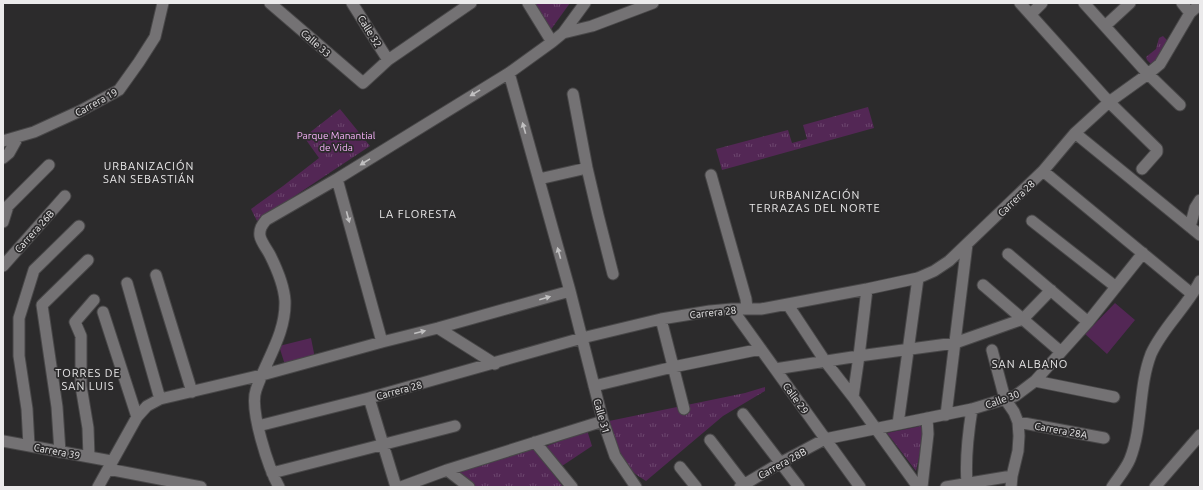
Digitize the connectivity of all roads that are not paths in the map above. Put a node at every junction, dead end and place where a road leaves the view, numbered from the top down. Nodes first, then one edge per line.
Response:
1 (163, 3) edge
2 (270, 3) edge
3 (352, 3) edge
4 (472, 3) edge
5 (528, 3) edge
6 (585, 3) edge
7 (653, 3) edge
8 (1020, 3) edge
9 (1042, 3) edge
10 (1084, 3) edge
11 (1130, 3) edge
12 (1182, 3) edge
13 (1200, 4) edge
14 (1190, 13) junction
15 (1031, 14) junction
16 (1105, 26) junction
17 (563, 33) junction
18 (552, 42) junction
19 (388, 60) junction
20 (509, 73) junction
21 (1148, 74) junction
22 (573, 94) dead end
23 (1109, 102) junction
24 (1180, 105) dead end
25 (1075, 133) junction
26 (18, 137) junction
27 (3, 141) edge
28 (3, 158) edge
29 (49, 165) dead end
30 (587, 168) junction
31 (1142, 169) dead end
32 (1043, 171) junction
33 (711, 175) dead end
34 (338, 179) junction
35 (538, 179) junction
36 (65, 196) dead end
37 (1200, 200) edge
38 (1032, 221) dead end
39 (3, 222) edge
40 (79, 226) dead end
41 (1190, 227) junction
42 (1200, 235) edge
43 (967, 244) junction
44 (1143, 253) junction
45 (1008, 254) dead end
46 (88, 260) dead end
47 (3, 266) edge
48 (613, 274) dead end
49 (156, 275) dead end
50 (918, 278) junction
51 (1200, 280) edge
52 (127, 283) dead end
53 (983, 285) dead end
54 (1116, 288) junction
55 (867, 289) junction
56 (570, 290) junction
57 (1051, 290) junction
58 (1192, 294) junction
59 (94, 300) dead end
60 (788, 305) junction
61 (732, 309) junction
62 (747, 309) junction
63 (103, 312) dead end
64 (661, 319) junction
65 (1023, 319) junction
66 (1088, 322) junction
67 (438, 328) junction
68 (582, 338) junction
69 (382, 342) junction
70 (955, 343) junction
71 (761, 349) junction
72 (908, 350) junction
73 (992, 350) dead end
74 (1061, 352) junction
75 (859, 356) junction
76 (825, 361) junction
77 (495, 364) junction
78 (673, 367) junction
79 (775, 369) junction
80 (262, 375) junction
81 (1035, 381) junction
82 (594, 386) junction
83 (192, 392) junction
84 (853, 397) junction
85 (369, 398) junction
86 (1114, 398) dead end
87 (1005, 399) junction
88 (160, 400) junction
89 (684, 409) dead end
90 (972, 409) junction
91 (743, 414) dead end
92 (946, 415) junction
93 (137, 417) junction
94 (927, 418) junction
95 (603, 421) junction
96 (1018, 422) junction
97 (898, 424) junction
98 (258, 426) junction
99 (455, 426) dead end
100 (876, 428) junction
101 (1200, 435) edge
102 (1104, 438) dead end
103 (826, 439) junction
104 (710, 440) dead end
105 (3, 441) edge
106 (535, 442) junction
107 (383, 445) junction
108 (28, 446) junction
109 (60, 452) junction
110 (89, 457) junction
111 (780, 463) junction
112 (110, 465) junction
113 (680, 467) dead end
114 (447, 470) junction
115 (272, 472) junction
116 (1011, 481) edge
117 (967, 483) junction
118 (743, 486) edge
119 (98, 487) edge
120 (201, 487) edge
121 (279, 487) edge
122 (396, 487) edge
123 (401, 487) edge
124 (469, 487) edge
125 (572, 487) edge
126 (636, 487) edge
127 (696, 487) edge
128 (799, 487) edge
129 (860, 487) edge
130 (918, 487) edge
131 (922, 487) edge
132 (946, 487) edge
133 (1112, 487) edge
134 (1155, 487) edge

1 - 26 street, Carrera 19
2 - 19 street, Calle 33
3 - 19 street, Calle 32
4 - 19 street
5 - 18 street
6 - 17 street
7 - 17 street
8 - 15 street
9 - 15 street
10 - 16 street
11 - 16 street
12 - 14 street
13 - 14 street, Carrera 28
14 - 21 street, Carrera 28
15 - 23 street
16 - 21 street
17 - 18 street
18 - 20 street
20 -> 34 street
35 -> 20 street, Calle 31
21 - 23 street, Carrera 28
21 - 24 street
22 - 30 street
23 - 25 street, Carrera 28
23 - 31 street
25 - 32 street, Carrera 28
25 - 41 street
26 - 27 street, Carrera 19
26 - 28 street
29 - 39 street
30 - 35 street
30 - 48 street
32 - 43 street, Carrera 28
32 - 44 street
33 - 62 street
34 -> 69 street
34 - 80 street
56 -> 35 street, Calle 31
36 - 47 street, Carrera 26B
37 - 41 street
38 - 54 street
40 - 108 street
41 - 42 street
43 - 50 street, Carrera 28
43 - 70 street
44 - 54 street, Calle 30
44 - 58 street
45 - 57 street
46 - 109 street
49 - 83 street
50 - 55 street, Carrera 28
50 - 72 street
51 - 58 street
52 - 88 street
53 - 65 street
54 - 66 street, Calle 30
55 - 60 street, Carrera 28
55 - 75 street
67 -> 56 street
56 - 68 street, Calle 31
57 - 65 street
57 - 66 street
58 - 133 street
59 - 110 street
60 - 62 street, Carrera 28
60 - 76 street
61 - 62 street, Carrera 28
61 - 64 street, Carrera 28
61 - 71 street, Calle 29
63 - 93 street
64 - 68 street, Carrera 28
64 - 78 street
65 - 70 street
65 - 74 street
66 - 74 street, Calle 30
69 -> 67 street
67 - 77 street
68 - 77 street, Carrera 28
68 - 82 street, Calle 31
69 - 80 street
70 - 72 street
70 - 92 street
71 - 78 street
71 - 79 street, Calle 29
72 - 75 street
72 - 97 street
73 - 87 street
74 - 81 street, Calle 30
75 - 76 street
75 - 84 street
76 - 79 street
76 - 84 street
77 - 85 street, Carrera 28
78 - 82 street
78 - 89 street
79 - 103 street, Calle 29
80 - 83 street
80 - 98 street
81 - 86 street
81 - 87 street, Calle 30
82 - 95 street, Calle 31
83 - 88 street
84 - 100 street
85 - 98 street, Carrera 28
85 - 107 street
87 - 90 street, Calle 30
87 - 96 street
88 - 93 street
90 - 92 street, Calle 30
90 - 117 street
91 - 111 street
92 - 94 street, Calle 30
93 - 112 street
94 - 97 street, Calle 30
94 - 131 street
95 - 106 street
95 - 126 street, Calle 31
96 - 102 street, Carrera 28A
96 - 116 street
97 - 100 street, Calle 30
98 - 115 street
99 - 107 street
100 - 103 street, Calle 30
100 - 130 street
101 - 134 street
103 - 111 street, Carrera 28B
103 - 129 street, Calle 29
104 - 118 street
105 - 108 street, Carrera 39
106 - 114 street
106 - 125 street
107 - 115 street
107 - 122 street
108 - 109 street, Carrera 39
109 - 110 street, Carrera 39
110 - 112 street, Carrera 39
111 - 118 street, Carrera 28B
111 - 128 street
112 - 119 street
112 - 120 street, Carrera 39
113 - 127 street
114 - 123 street
114 - 124 street
115 - 121 street
116 - 117 street
117 - 132 street

